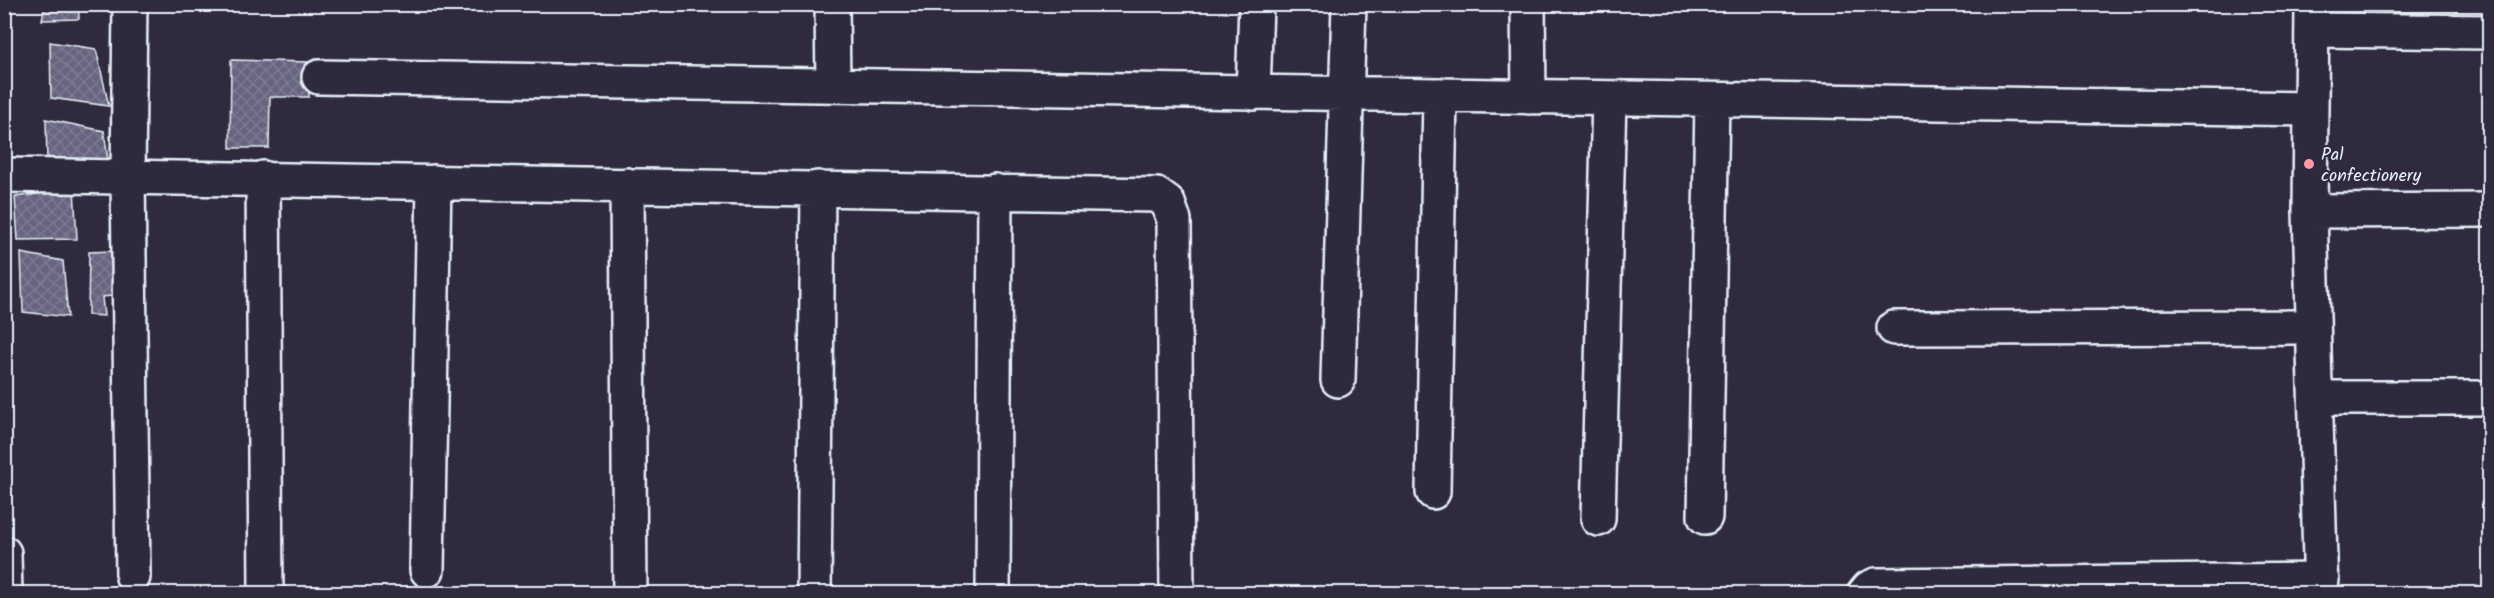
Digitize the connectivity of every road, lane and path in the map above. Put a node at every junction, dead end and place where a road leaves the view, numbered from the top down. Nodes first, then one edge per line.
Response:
1 (130, 4) edge
2 (832, 4) edge
3 (1256, 4) edge
4 (1349, 4) edge
5 (1528, 4) edge
6 (2312, 17) edge
7 (2490, 32) edge
8 (319, 77) dead end
9 (833, 86) junction
10 (1253, 93) junction
11 (1347, 94) junction
12 (1440, 95) junction
13 (1529, 97) junction
14 (1609, 98) junction
15 (1712, 100) junction
16 (2311, 109) junction
17 (4, 175) edge
18 (128, 176) junction
19 (263, 178) junction
20 (434, 182) junction
21 (627, 185) junction
22 (818, 188) junction
23 (995, 191) junction
24 (2490, 210) edge
25 (2310, 211) junction
26 (2313, 327) junction
27 (1894, 328) dead end
28 (1338, 380) dead end
29 (2316, 398) junction
30 (2490, 398) edge
31 (1433, 492) dead end
32 (1705, 517) dead end
33 (1598, 519) dead end
34 (4, 553) edge
35 (427, 570) dead end
36 (133, 577) dead end
37 (2321, 587) edge
38 (5, 594) edge
39 (266, 594) edge
40 (630, 594) edge
41 (814, 594) edge
42 (993, 594) edge
43 (1177, 594) edge
44 (1864, 594) edge

1 - 18 street
2 - 9 street
3 - 10 street
4 - 11 street
5 - 13 street
6 - 7 street
6 - 16 street
8 - 9 street
9 - 10 street
10 - 11 street
11 - 12 street
11 - 28 street
12 - 13 street
12 - 31 street
13 - 14 street
14 - 15 street
14 - 33 street
15 - 16 street
15 - 32 street
16 - 25 street
17 - 18 street
18 - 19 street
18 - 36 street
19 - 20 street
19 - 39 street
20 - 21 street
20 - 35 street
21 - 22 street
21 - 40 street
22 - 23 street
22 - 41 street
23 - 42 street
23 - 43 street
24 - 25 street
25 - 26 street
26 - 27 street
26 - 29 street
29 - 30 street
29 - 37 street
34 - 38 street
37 - 44 street

